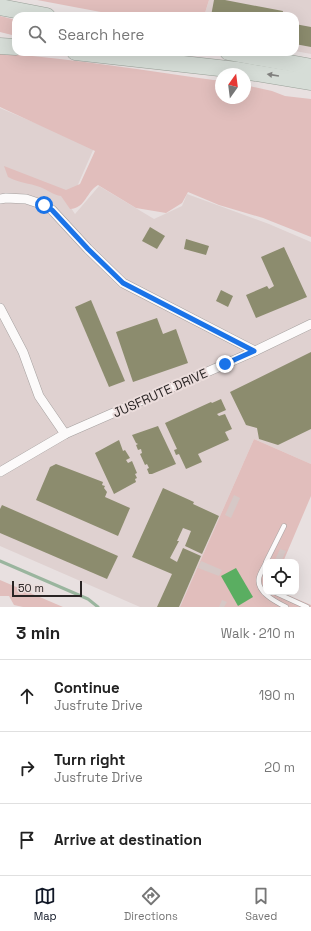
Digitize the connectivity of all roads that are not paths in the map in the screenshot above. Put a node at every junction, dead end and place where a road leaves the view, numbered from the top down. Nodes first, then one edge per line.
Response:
1 (0, 7) edge
2 (27, 12) edge
3 (0, 46) edge
4 (12, 47) edge
5 (111, 56) edge
6 (252, 56) edge
7 (311, 66) edge
8 (311, 82) edge
9 (0, 200) edge
10 (0, 308) edge
11 (311, 324) edge
12 (254, 351) junction
13 (65, 434) junction
14 (0, 472) edge
15 (284, 526) dead end
16 (268, 559) edge
17 (263, 568) edge
18 (259, 583) junction
19 (263, 586) edge
20 (281, 595) edge
21 (286, 607) edge
22 (307, 607) edge

1 - 2 highway
3 - 4 highway
8 -> 5 highway
6 - 7 highway
9 - 12 street
10 - 13 street
11 - 12 street, JUSFRUTE DRIVE
12 - 13 street, JUSFRUTE DRIVE
13 - 14 street, JUSFRUTE DRIVE
15 - 16 lane
17 - 18 lane
18 - 19 lane
18 - 21 lane
20 - 22 lane

